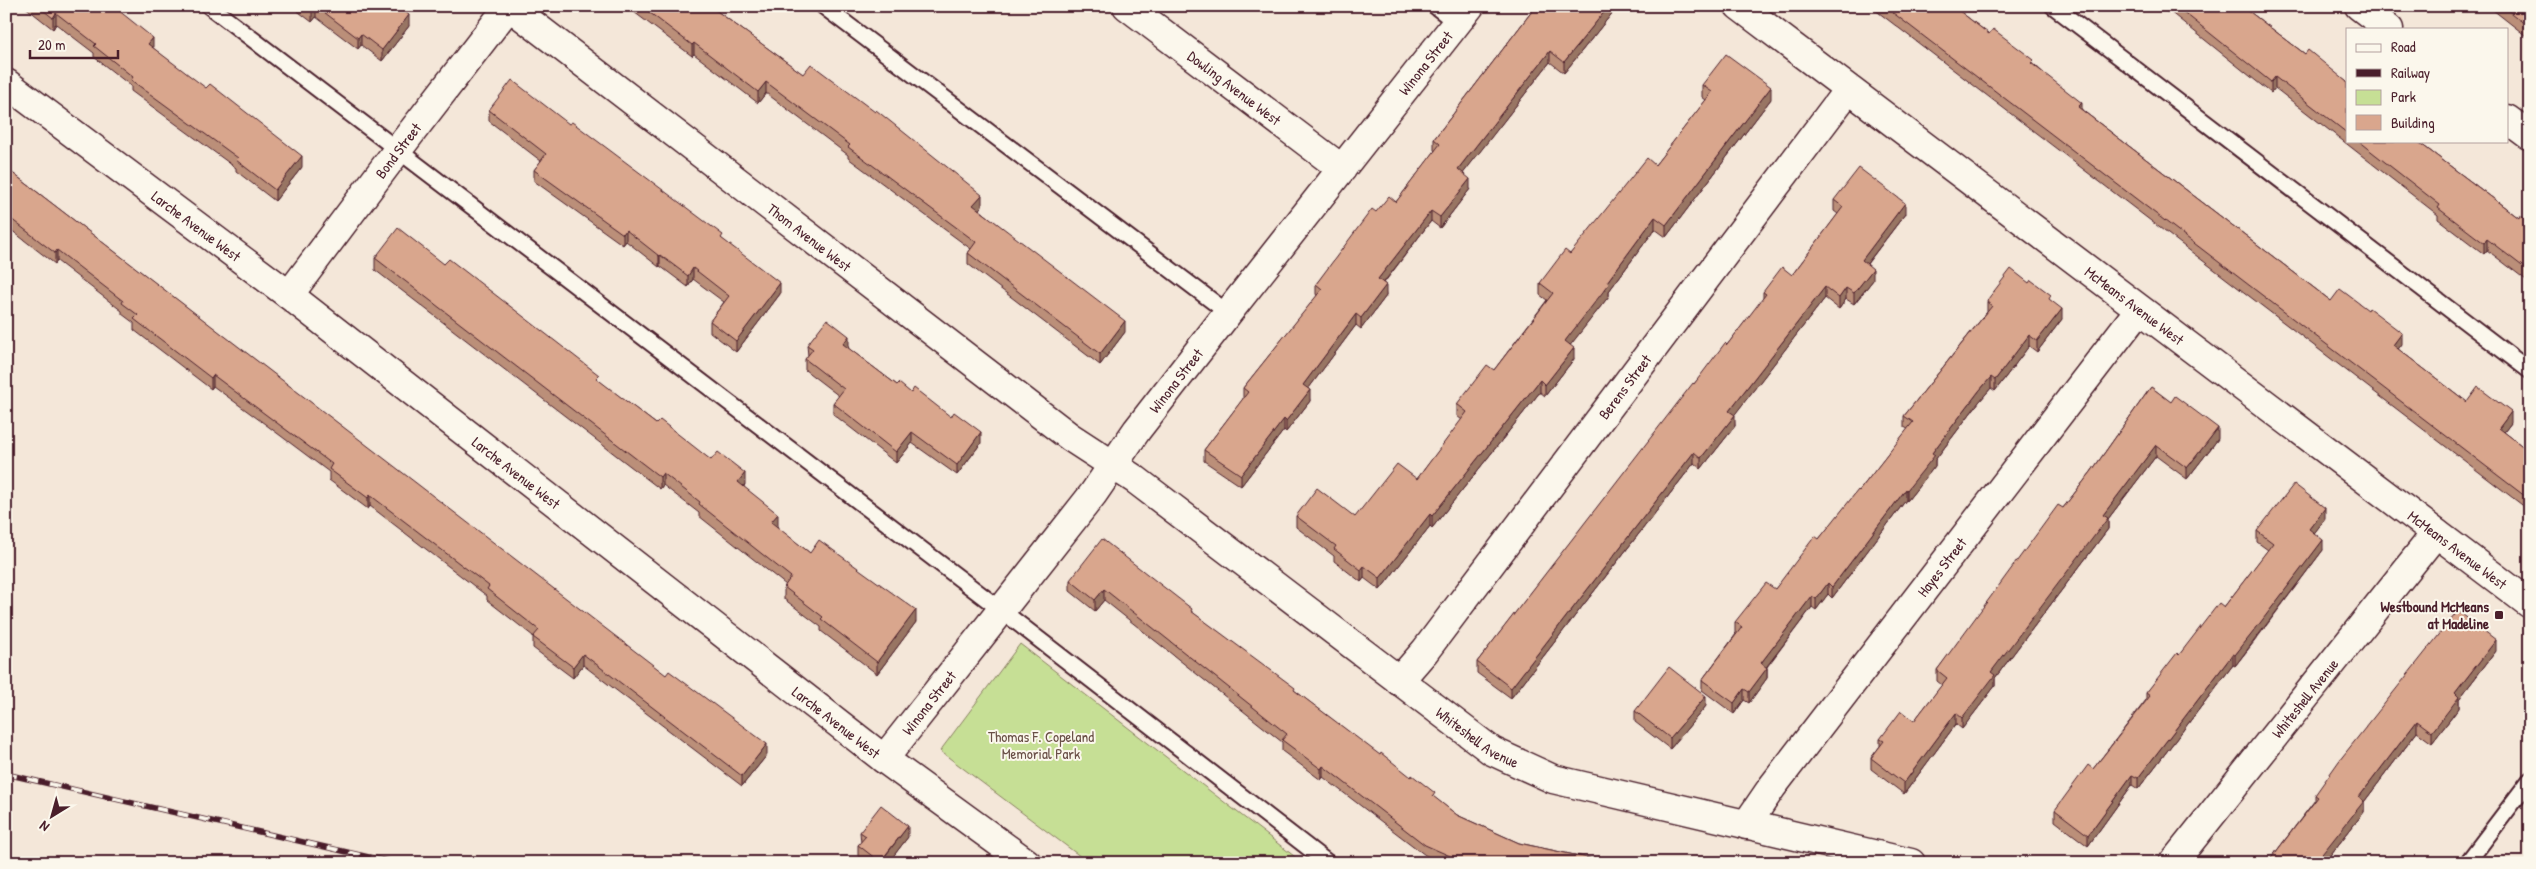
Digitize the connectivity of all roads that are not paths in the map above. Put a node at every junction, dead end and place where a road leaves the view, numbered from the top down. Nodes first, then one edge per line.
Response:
1 (209, 6) edge
2 (509, 6) edge
3 (823, 6) edge
4 (1127, 6) edge
5 (1435, 6) edge
6 (1739, 6) edge
7 (2052, 6) edge
8 (2359, 6) edge
9 (1464, 15) edge
10 (2388, 28) edge
11 (6, 83) edge
12 (1848, 90) junction
13 (2508, 120) edge
14 (2530, 136) edge
15 (396, 151) junction
16 (1342, 169) junction
17 (289, 295) junction
18 (2139, 310) junction
19 (1228, 313) junction
20 (2530, 371) edge
21 (1113, 464) junction
22 (2436, 533) junction
23 (2530, 604) edge
24 (1001, 610) junction
25 (1399, 681) junction
26 (884, 759) junction
27 (2530, 780) edge
28 (1746, 825) junction
29 (1026, 863) edge
30 (1328, 863) edge
31 (1912, 863) edge
32 (2172, 863) edge
33 (2467, 863) edge

1 - 15 lane
2 - 15 street, Bond Street
2 - 21 street, Thom Avenue West
3 - 19 lane
4 - 16 street, Dowling Avenue West
5 - 9 lane
6 - 12 street, McMeans Avenue West
7 - 20 lane
8 - 10 street
9 - 16 street, Winona Street
11 - 17 street, Larche Avenue West
12 - 18 street, McMeans Avenue West
12 - 25 street, Berens Street
13 - 14 street
15 - 17 street, Bond Street
15 - 24 lane
16 - 19 street, Winona Street
17 - 26 street, Larche Avenue West
18 - 22 street, McMeans Avenue West
18 - 28 street, Hayes Street
19 - 21 street, Winona Street
21 - 24 street, Winona Street
21 - 25 street, Whiteshell Avenue
22 - 23 street, McMeans Avenue West
22 - 32 street, Whiteshell Avenue
24 - 26 street, Winona Street
24 - 30 lane
25 - 28 street, Whiteshell Avenue
26 - 29 street, Larche Avenue West
27 - 33 lane
28 - 31 street, Whiteshell Avenue

